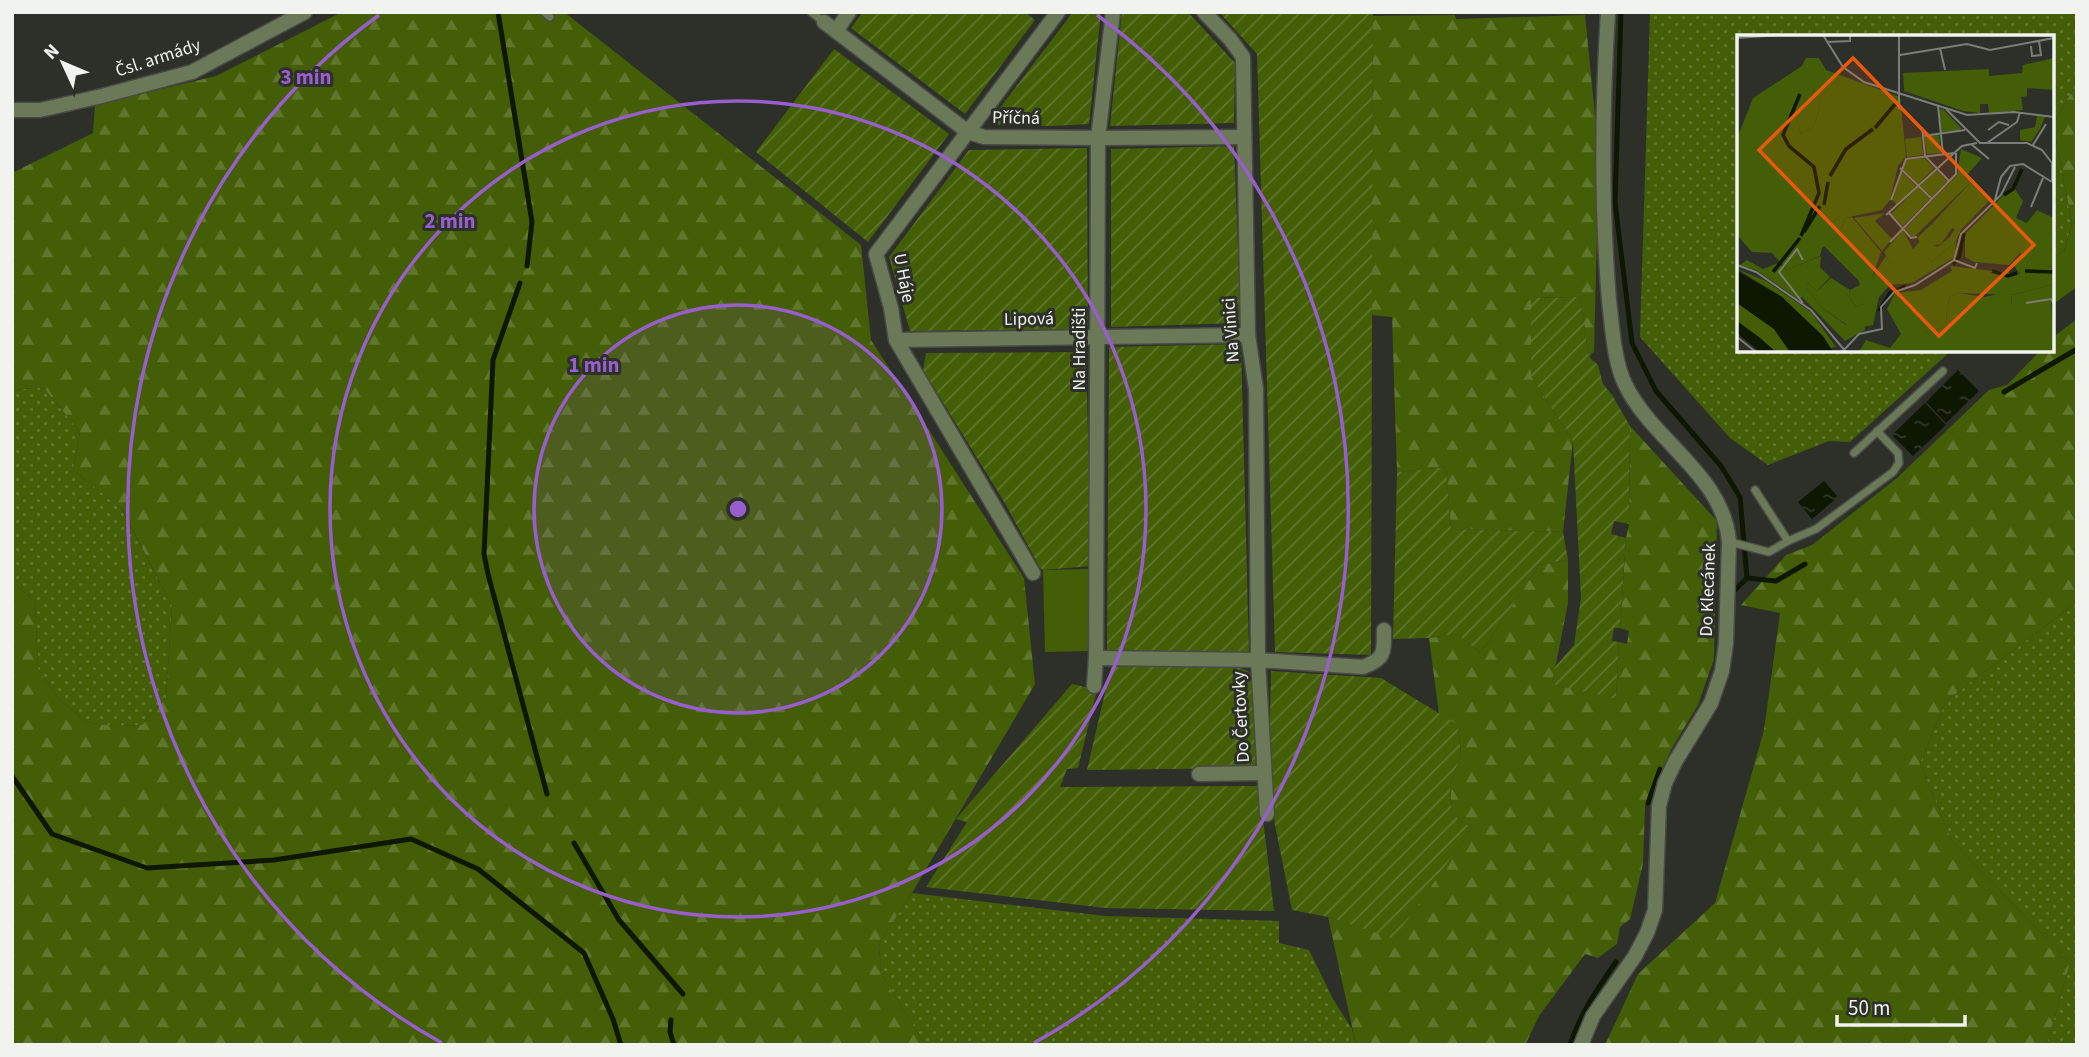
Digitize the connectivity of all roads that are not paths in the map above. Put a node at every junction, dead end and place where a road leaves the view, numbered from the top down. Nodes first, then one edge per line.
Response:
1 (305, 12) edge
2 (811, 12) edge
3 (849, 12) edge
4 (1113, 12) edge
5 (1204, 12) edge
6 (1608, 12) edge
7 (1051, 15) edge
8 (830, 27) junction
9 (12, 110) edge
10 (968, 132) junction
11 (1244, 137) junction
12 (1098, 138) junction
13 (1248, 335) junction
14 (1099, 337) junction
15 (896, 340) junction
16 (1943, 371) dead end
17 (1877, 430) junction
18 (1854, 453) dead end
19 (1755, 491) dead end
20 (1788, 541) junction
21 (1729, 542) junction
22 (1033, 573) dead end
23 (1384, 630) dead end
24 (1096, 658) junction
25 (1258, 660) junction
26 (1094, 686) dead end
27 (1263, 773) junction
28 (1199, 774) dead end
29 (1267, 814) dead end
30 (1581, 1045) edge

1 - 9 street, Čsl. armády
2 - 8 lane
3 - 8 street
4 - 12 street, Na Hradišti
5 - 11 street, Na Vinici
6 - 21 street, Do Klecánek
7 - 10 street, U Háje
8 - 10 street, Příčná
10 - 12 street, Příčná
10 - 15 street, U Háje
11 - 12 street, Příčná
11 - 13 street, Na Vinici
12 - 14 street, Na Hradišti
13 - 14 street, Lipová
13 - 25 street, Na Vinici
14 - 15 street, Lipová
14 - 24 street, Na Hradišti
15 - 22 street, U Háje
16 - 17 lane
17 - 18 lane
17 - 20 lane
19 - 20 lane
20 - 21 lane
21 - 30 street, Do Klecánek
23 - 25 street
24 - 25 street
24 - 26 street, Na Hradišti
25 - 27 street, Do Čertovky
27 - 28 street, Do Čertovky
27 - 29 street, Do Čertovky

